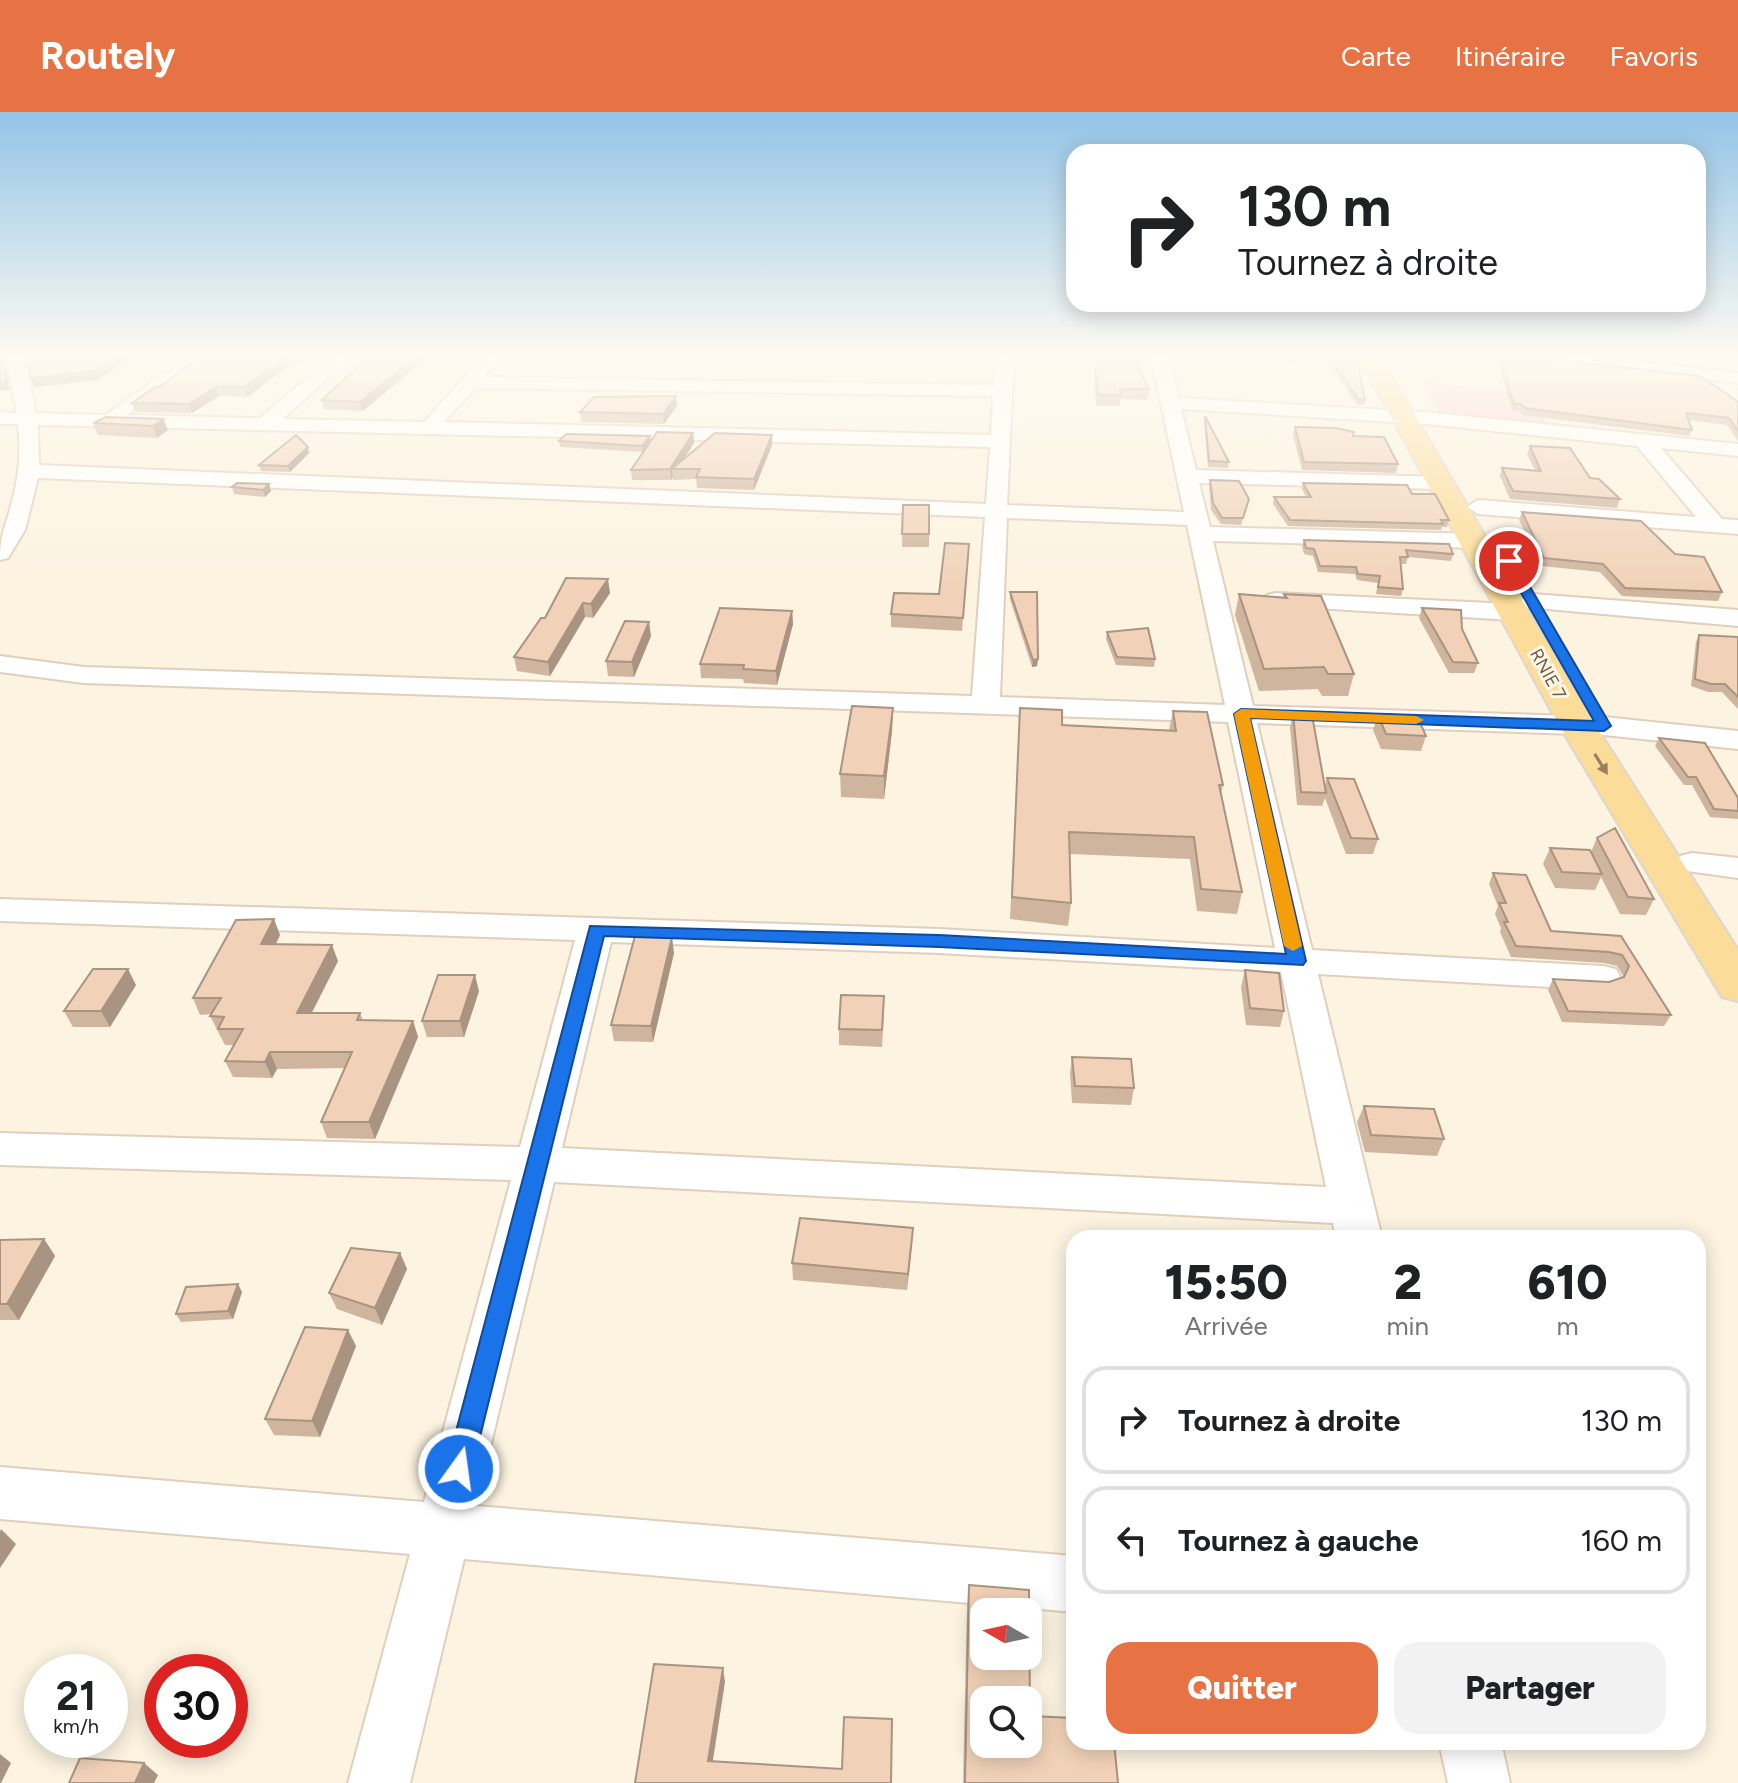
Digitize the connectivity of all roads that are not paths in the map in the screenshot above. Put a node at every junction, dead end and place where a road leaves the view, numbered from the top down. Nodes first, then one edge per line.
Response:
1 (40, 434) edge
2 (71, 434) edge
3 (692, 434) edge
4 (1000, 434) edge
5 (1178, 434) edge
6 (1422, 434) edge
7 (1428, 434) edge
8 (1577, 434) edge
9 (1000, 441) junction
10 (1644, 441) junction
11 (47, 442) junction
12 (1738, 450) edge
13 (28, 471) junction
14 (1187, 476) junction
15 (1441, 483) junction
16 (1478, 507) junction
17 (996, 511) junction
18 (1715, 525) junction
19 (1198, 527) junction
20 (1738, 527) edge
21 (1476, 541) junction
22 (3, 546) edge
23 (1215, 597) junction
24 (1522, 607) junction
25 (1738, 618) edge
26 (0, 664) edge
27 (84, 675) junction
28 (0, 690) edge
29 (985, 706) junction
30 (1241, 714) junction
31 (1590, 726) junction
32 (1738, 740) edge
33 (1692, 863) junction
34 (1738, 868) edge
35 (0, 910) edge
36 (596, 930) junction
37 (1738, 934) edge
38 (1297, 961) junction
39 (1603, 978) edge
40 (1738, 986) edge
41 (0, 1149) edge
42 (537, 1164) junction
43 (1355, 1222) edge
44 (0, 1493) edge
45 (444, 1530) junction
46 (1066, 1583) edge
47 (1472, 1750) edge
48 (379, 1783) edge
49 (1479, 1783) edge

1 - 11 street
2 - 11 street
3 - 9 street
4 - 9 street
5 - 14 street
6 - 15 main road, RNIE 7 / RNIE 7
7 - 16 main road, RNIE 7 / RNIE 7
8 - 10 street
9 - 17 street
10 - 12 street
10 - 18 street
11 - 13 street
13 - 17 street
13 - 22 street
14 - 15 street
14 - 19 street
15 - 21 main road, RNIE 7 / RNIE 7
16 - 18 street
16 - 24 main road, RNIE 7 / RNIE 7
17 - 19 street
17 - 29 street
18 - 20 street
19 - 21 street
19 - 23 street
21 - 24 main road, RNIE 7 / RNIE 7
23 - 24 street
23 - 30 street
24 - 25 street
24 - 31 main road, RNIE 7 / RNIE 7
26 - 27 street
27 - 28 street
27 - 29 street
29 - 30 street
30 - 31 street
30 - 38 street
31 - 32 street
31 - 33 main road, RNIE 7 / RNIE 7
31 -> 40 main road, RNIE 7 / RNIE 7
33 - 34 street
33 - 37 main road, RNIE 7 / RNIE 7
35 - 36 street
36 - 38 street
36 - 42 street
38 - 39 street
38 - 43 street
41 - 42 street
42 - 43 street
42 - 45 street
44 - 45 street
45 - 46 street
45 - 48 street
47 - 49 street

